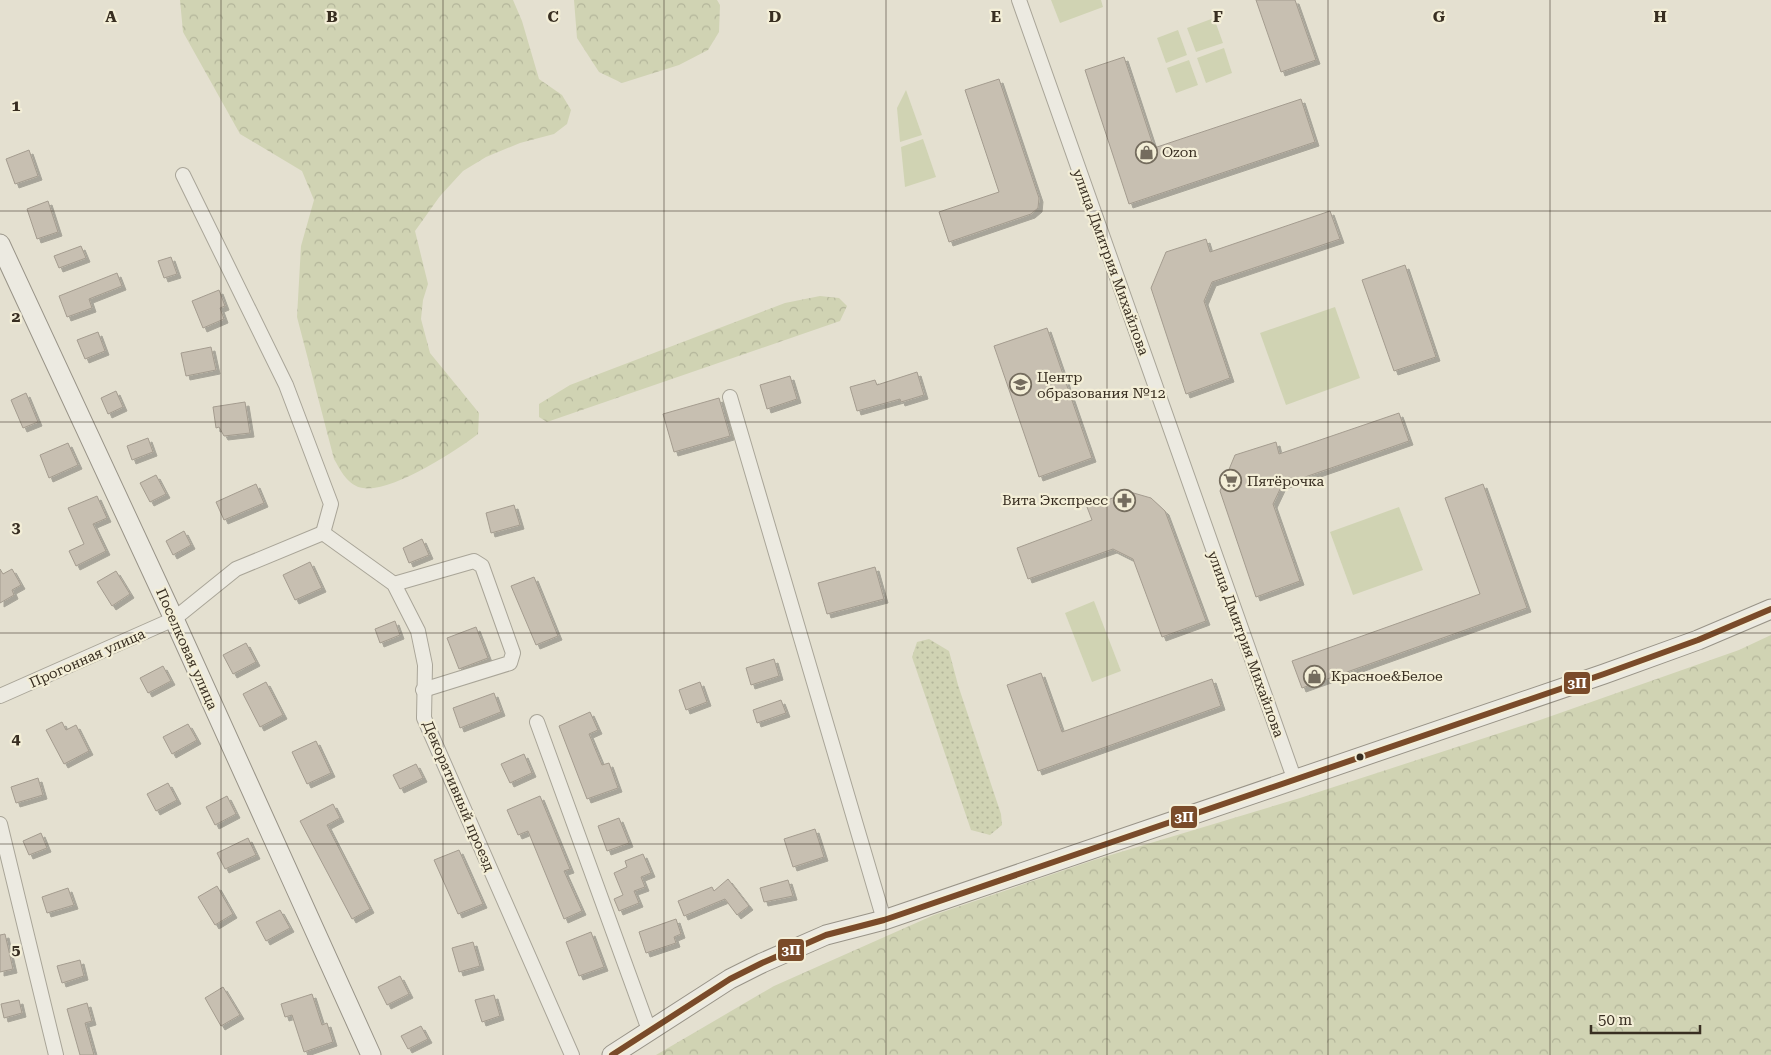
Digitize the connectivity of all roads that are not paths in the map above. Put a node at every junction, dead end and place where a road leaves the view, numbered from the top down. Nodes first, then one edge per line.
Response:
1 (1019, 0) edge
2 (183, 175) dead end
3 (0, 244) edge
4 (730, 397) dead end
5 (323, 533) junction
6 (394, 584) junction
7 (1771, 609) edge
8 (174, 619) junction
9 (423, 690) junction
10 (0, 696) edge
11 (537, 722) dead end
12 (1294, 778) junction
13 (0, 824) edge
14 (884, 920) junction
15 (649, 1030) junction
16 (56, 1055) edge
17 (371, 1055) edge
18 (572, 1055) edge
19 (612, 1055) edge

1 - 12 street, улица Дмитрия Михайлова
2 - 5 street
3 - 8 street, Поселковая улица
4 - 14 street
5 - 6 street, Декоративный проезд
5 - 8 street, Прогонная улица
6 - 9 street, Декоративный проезд
6 - 9 street
7 - 12 street
8 - 10 street, Прогонная улица
8 - 17 street, Поселковая улица
9 - 18 street, Декоративный проезд
11 - 15 street
12 - 14 street
13 - 16 street
14 - 15 street
15 - 19 street

